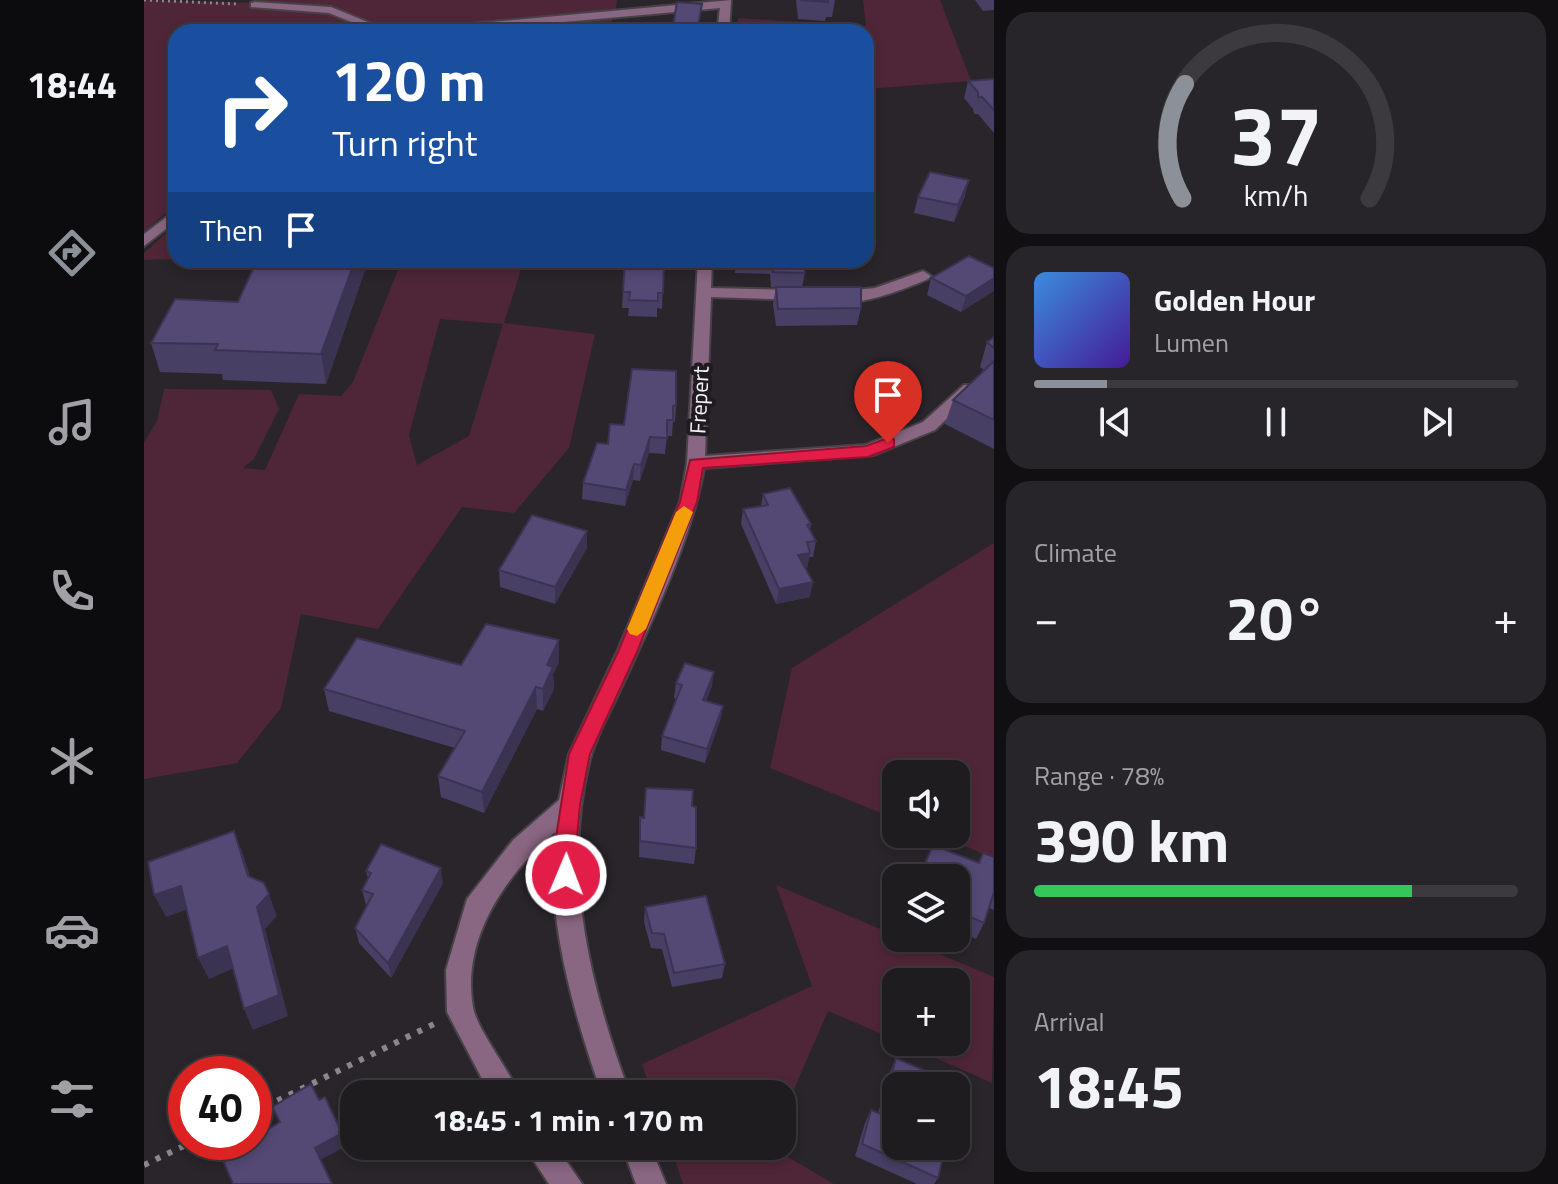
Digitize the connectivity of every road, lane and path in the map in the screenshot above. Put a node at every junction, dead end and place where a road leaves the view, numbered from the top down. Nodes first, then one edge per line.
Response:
1 (144, 0) edge
2 (726, 2) edge
3 (255, 5) joint
4 (366, 24) edge
5 (498, 24) edge
6 (724, 24) edge
7 (168, 221) edge
8 (144, 242) edge
9 (705, 268) edge
10 (923, 276) dead end
11 (704, 292) junction
12 (970, 389) edge
13 (696, 463) junction
14 (570, 805) junction
15 (460, 1012) junction
16 (497, 1080) edge
17 (611, 1080) edge
18 (272, 1103) edge
19 (168, 1154) edge
20 (549, 1160) edge
21 (642, 1160) edge
22 (144, 1165) edge
23 (567, 1184) edge
24 (651, 1184) edge

1 - 3 path
2 - 5 street
2 - 6 street
3 - 4 street
7 - 8 street
9 - 11 street, Frepert
10 - 11 street
11 - 13 street, Frepert
12 - 13 street
13 - 14 street, Frepert
14 - 15 street
14 - 17 street, Frepert
15 - 16 street
15 - 18 path
19 - 22 path
20 - 23 street
21 - 24 street

